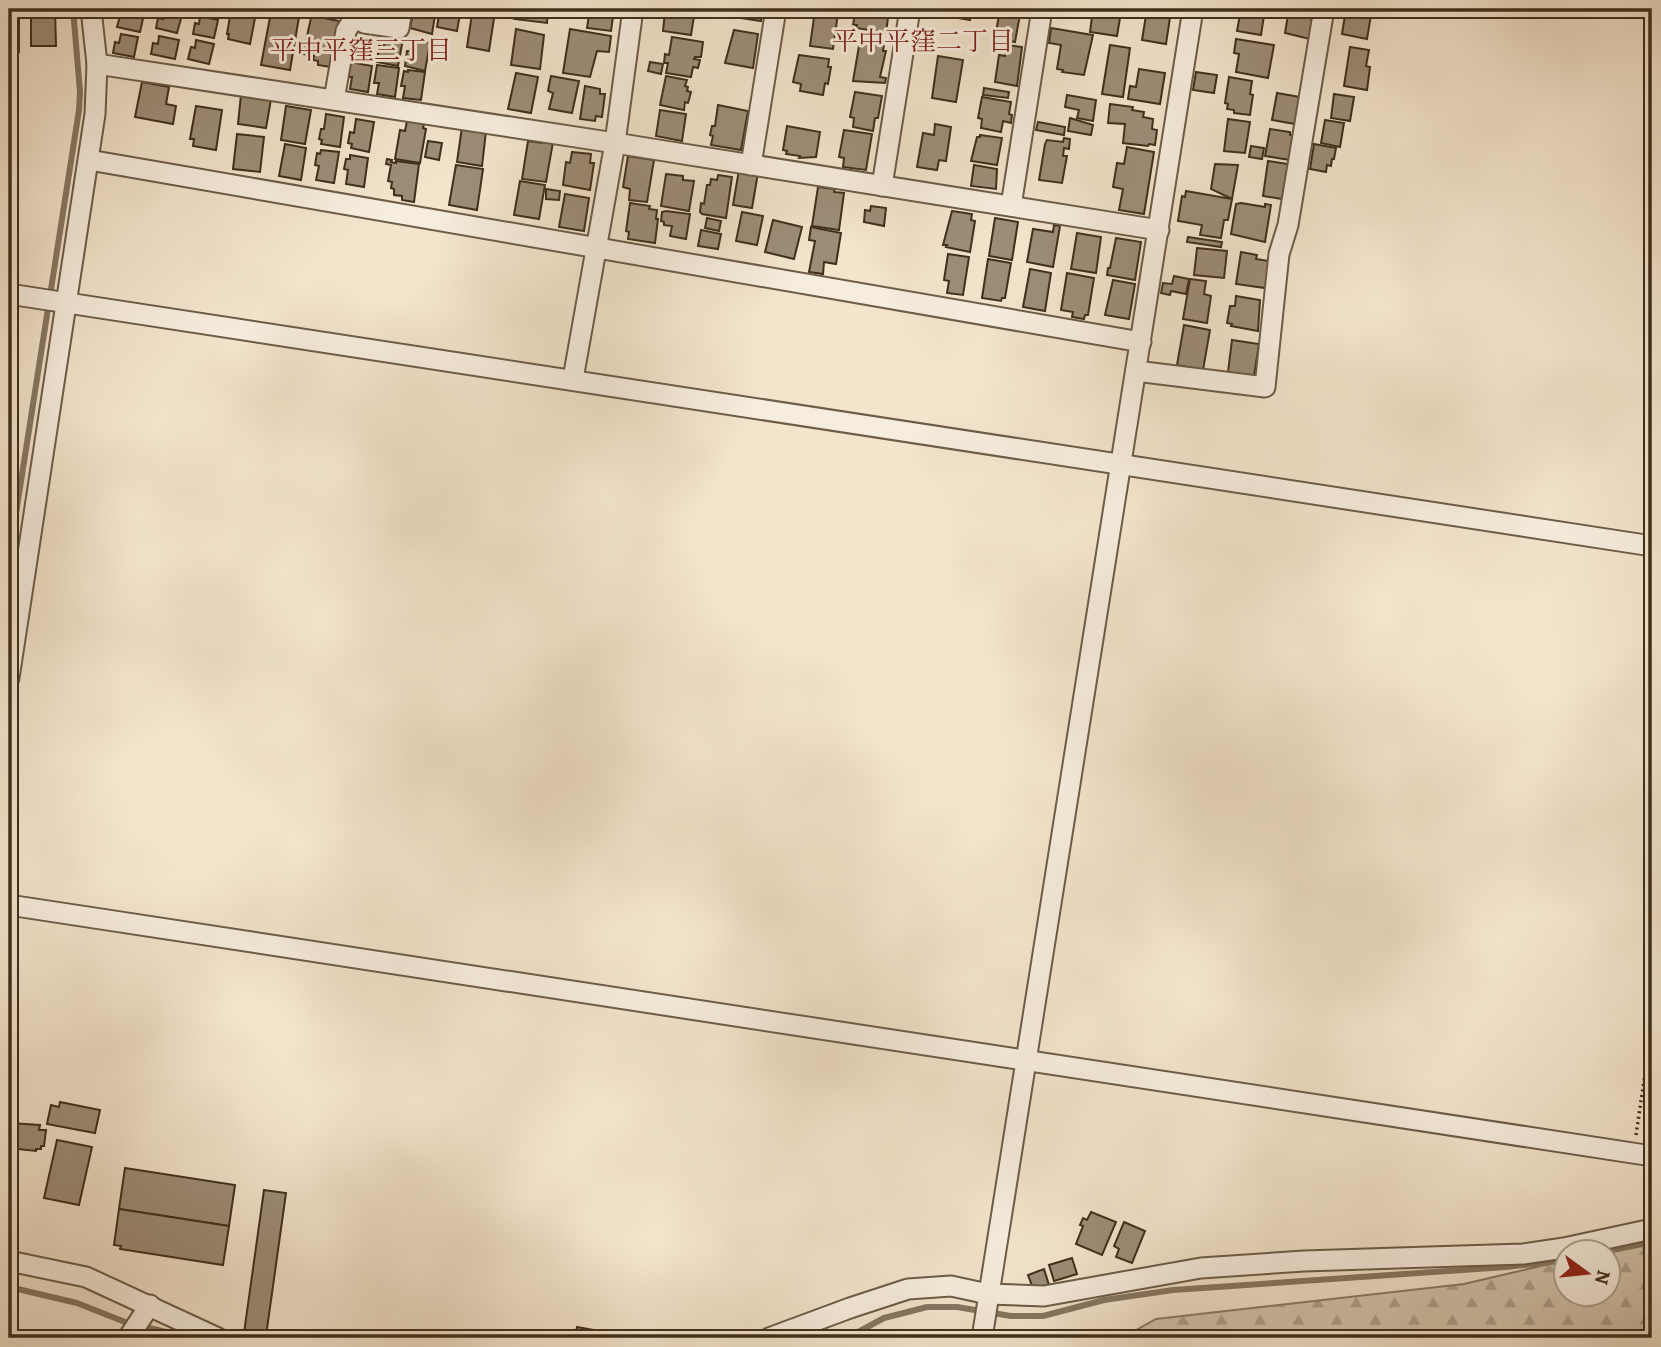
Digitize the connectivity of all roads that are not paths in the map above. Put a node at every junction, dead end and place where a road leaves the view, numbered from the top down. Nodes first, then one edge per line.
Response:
1 (91, 9) edge
2 (402, 9) edge
3 (633, 9) edge
4 (776, 9) edge
5 (910, 9) edge
6 (1042, 9) edge
7 (1193, 9) edge
8 (1324, 9) edge
9 (356, 14) edge
10 (97, 64) junction
11 (334, 100) junction
12 (615, 142) junction
13 (89, 160) junction
14 (751, 164) junction
15 (882, 186) junction
16 (1011, 206) junction
17 (1159, 230) junction
18 (597, 249) junction
19 (9, 294) edge
20 (53, 302) junction
21 (1141, 342) junction
22 (1136, 371) junction
23 (573, 379) junction
24 (1121, 463) junction
25 (1652, 546) edge
26 (9, 678) edge
27 (9, 905) edge
28 (1025, 1061) junction
29 (1643, 1154) edge
30 (1652, 1229) edge
31 (9, 1261) edge
32 (150, 1306) junction
33 (986, 1306) junction
34 (128, 1338) edge
35 (218, 1338) edge
36 (769, 1338) edge
37 (982, 1338) edge

1 - 10 street
2 - 9 street
3 - 12 street
4 - 14 street
5 - 15 street
6 - 16 street
7 - 17 street
8 - 22 street
9 - 11 street
10 - 11 street
10 - 13 street
11 - 12 street
12 - 14 street
12 - 18 street
13 - 18 street
13 - 20 street
14 - 15 street
15 - 16 street
16 - 17 street
17 - 21 street
18 - 21 street
18 - 23 street
19 - 20 street
20 - 23 street
20 - 26 street
21 - 22 street
22 - 24 street
23 - 24 street
24 - 25 street
24 - 28 street
27 - 28 street
28 - 29 street
28 - 33 street
30 - 33 street
31 - 32 street
32 - 34 street
32 - 35 street
33 - 36 street
33 - 37 street

